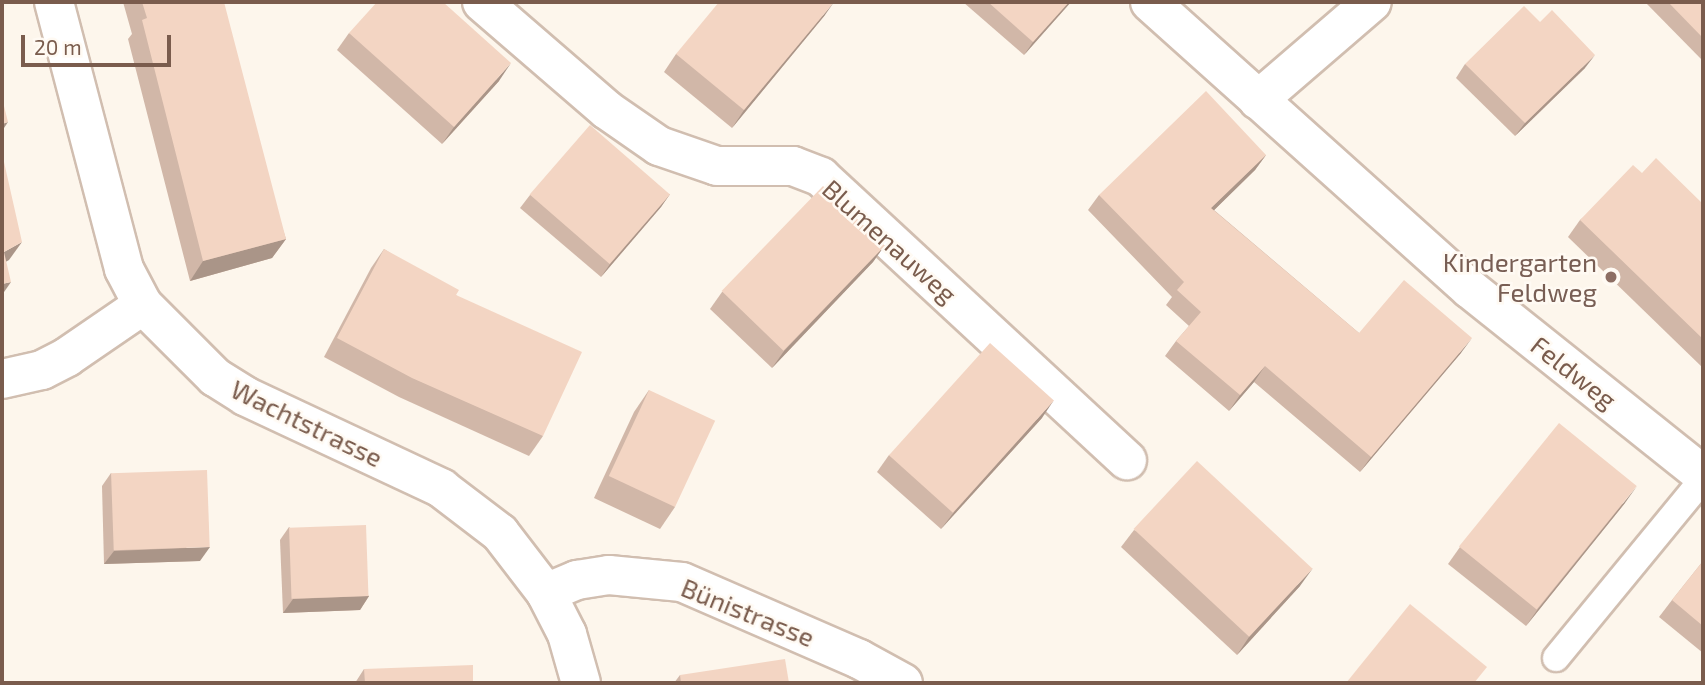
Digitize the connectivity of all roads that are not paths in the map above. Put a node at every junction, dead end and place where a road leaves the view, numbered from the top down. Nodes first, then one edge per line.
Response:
1 (54, 2) edge
2 (482, 2) edge
3 (1150, 2) edge
4 (1372, 2) edge
5 (1258, 100) junction
6 (143, 305) junction
7 (2, 379) edge
8 (1127, 460) dead end
9 (1703, 477) edge
10 (546, 593) junction
11 (1556, 658) dead end
12 (581, 683) edge
13 (903, 683) edge

1 - 6 street, Wachtstrasse
2 - 8 street, Blumenauweg
3 - 5 street, Feldweg
4 - 5 street
5 - 9 street, Feldweg
6 - 7 street
6 - 10 street, Wachtstrasse
9 - 11 lane
10 - 12 street, Wachtstrasse
10 - 13 street, Bünistrasse

